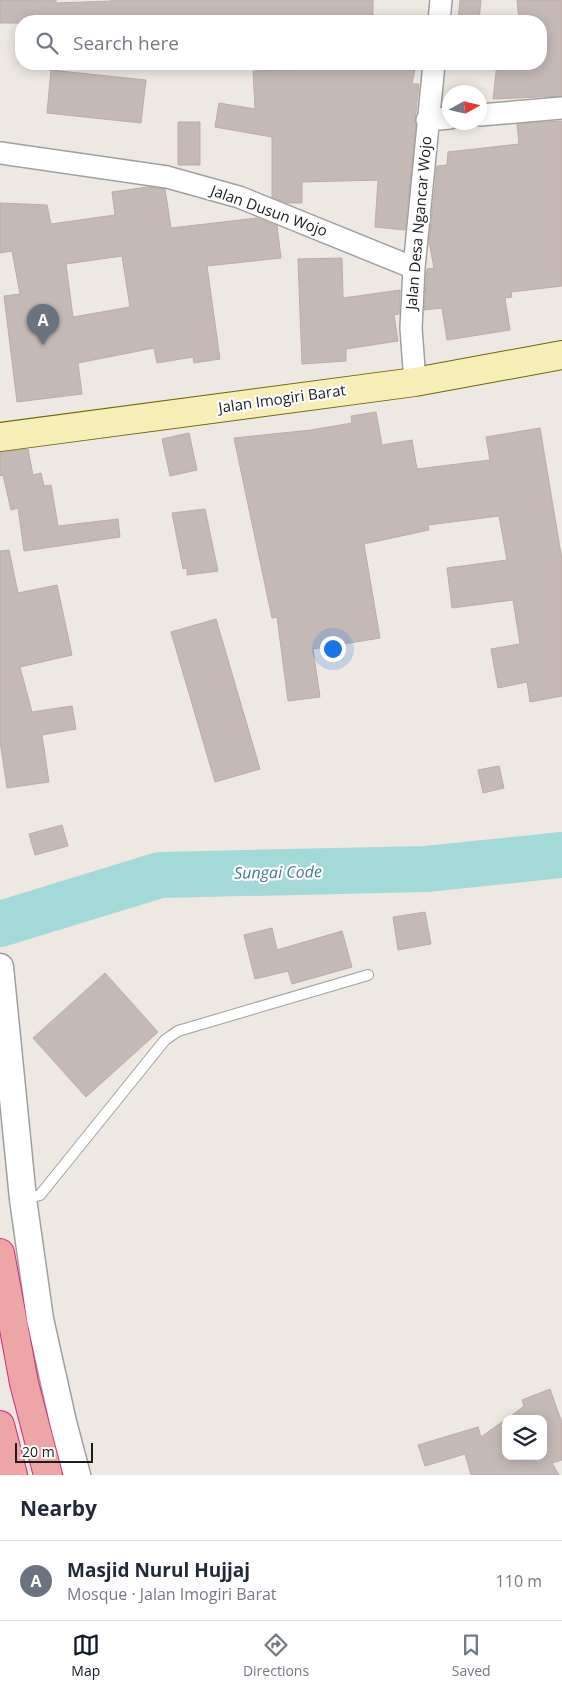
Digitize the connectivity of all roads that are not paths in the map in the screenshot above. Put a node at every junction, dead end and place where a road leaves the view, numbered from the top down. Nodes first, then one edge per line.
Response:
1 (441, 0) edge
2 (440, 15) edge
3 (433, 70) edge
4 (562, 108) edge
5 (487, 114) edge
6 (442, 119) edge
7 (428, 120) junction
8 (0, 153) edge
9 (414, 268) junction
10 (562, 354) edge
11 (415, 382) junction
12 (0, 437) edge
13 (0, 967) edge
14 (368, 975) dead end
15 (23, 1199) junction
16 (0, 1254) edge
17 (0, 1425) edge
18 (13, 1475) edge
19 (48, 1475) edge
20 (77, 1475) edge

1 - 2 street
3 - 7 street, Jalan Desa Ngancar Wojo
4 - 5 street
6 - 7 street
7 - 9 street, Jalan Desa Ngancar Wojo
8 - 9 street, Jalan Dusun Wojo
9 - 11 street, Jalan Desa Ngancar Wojo
10 - 11 main road, Jalan Imogiri Barat
11 - 12 main road, Jalan Imogiri Barat
13 - 15 street
14 - 15 lane
15 - 20 street
16 - 19 highway
17 - 18 highway

